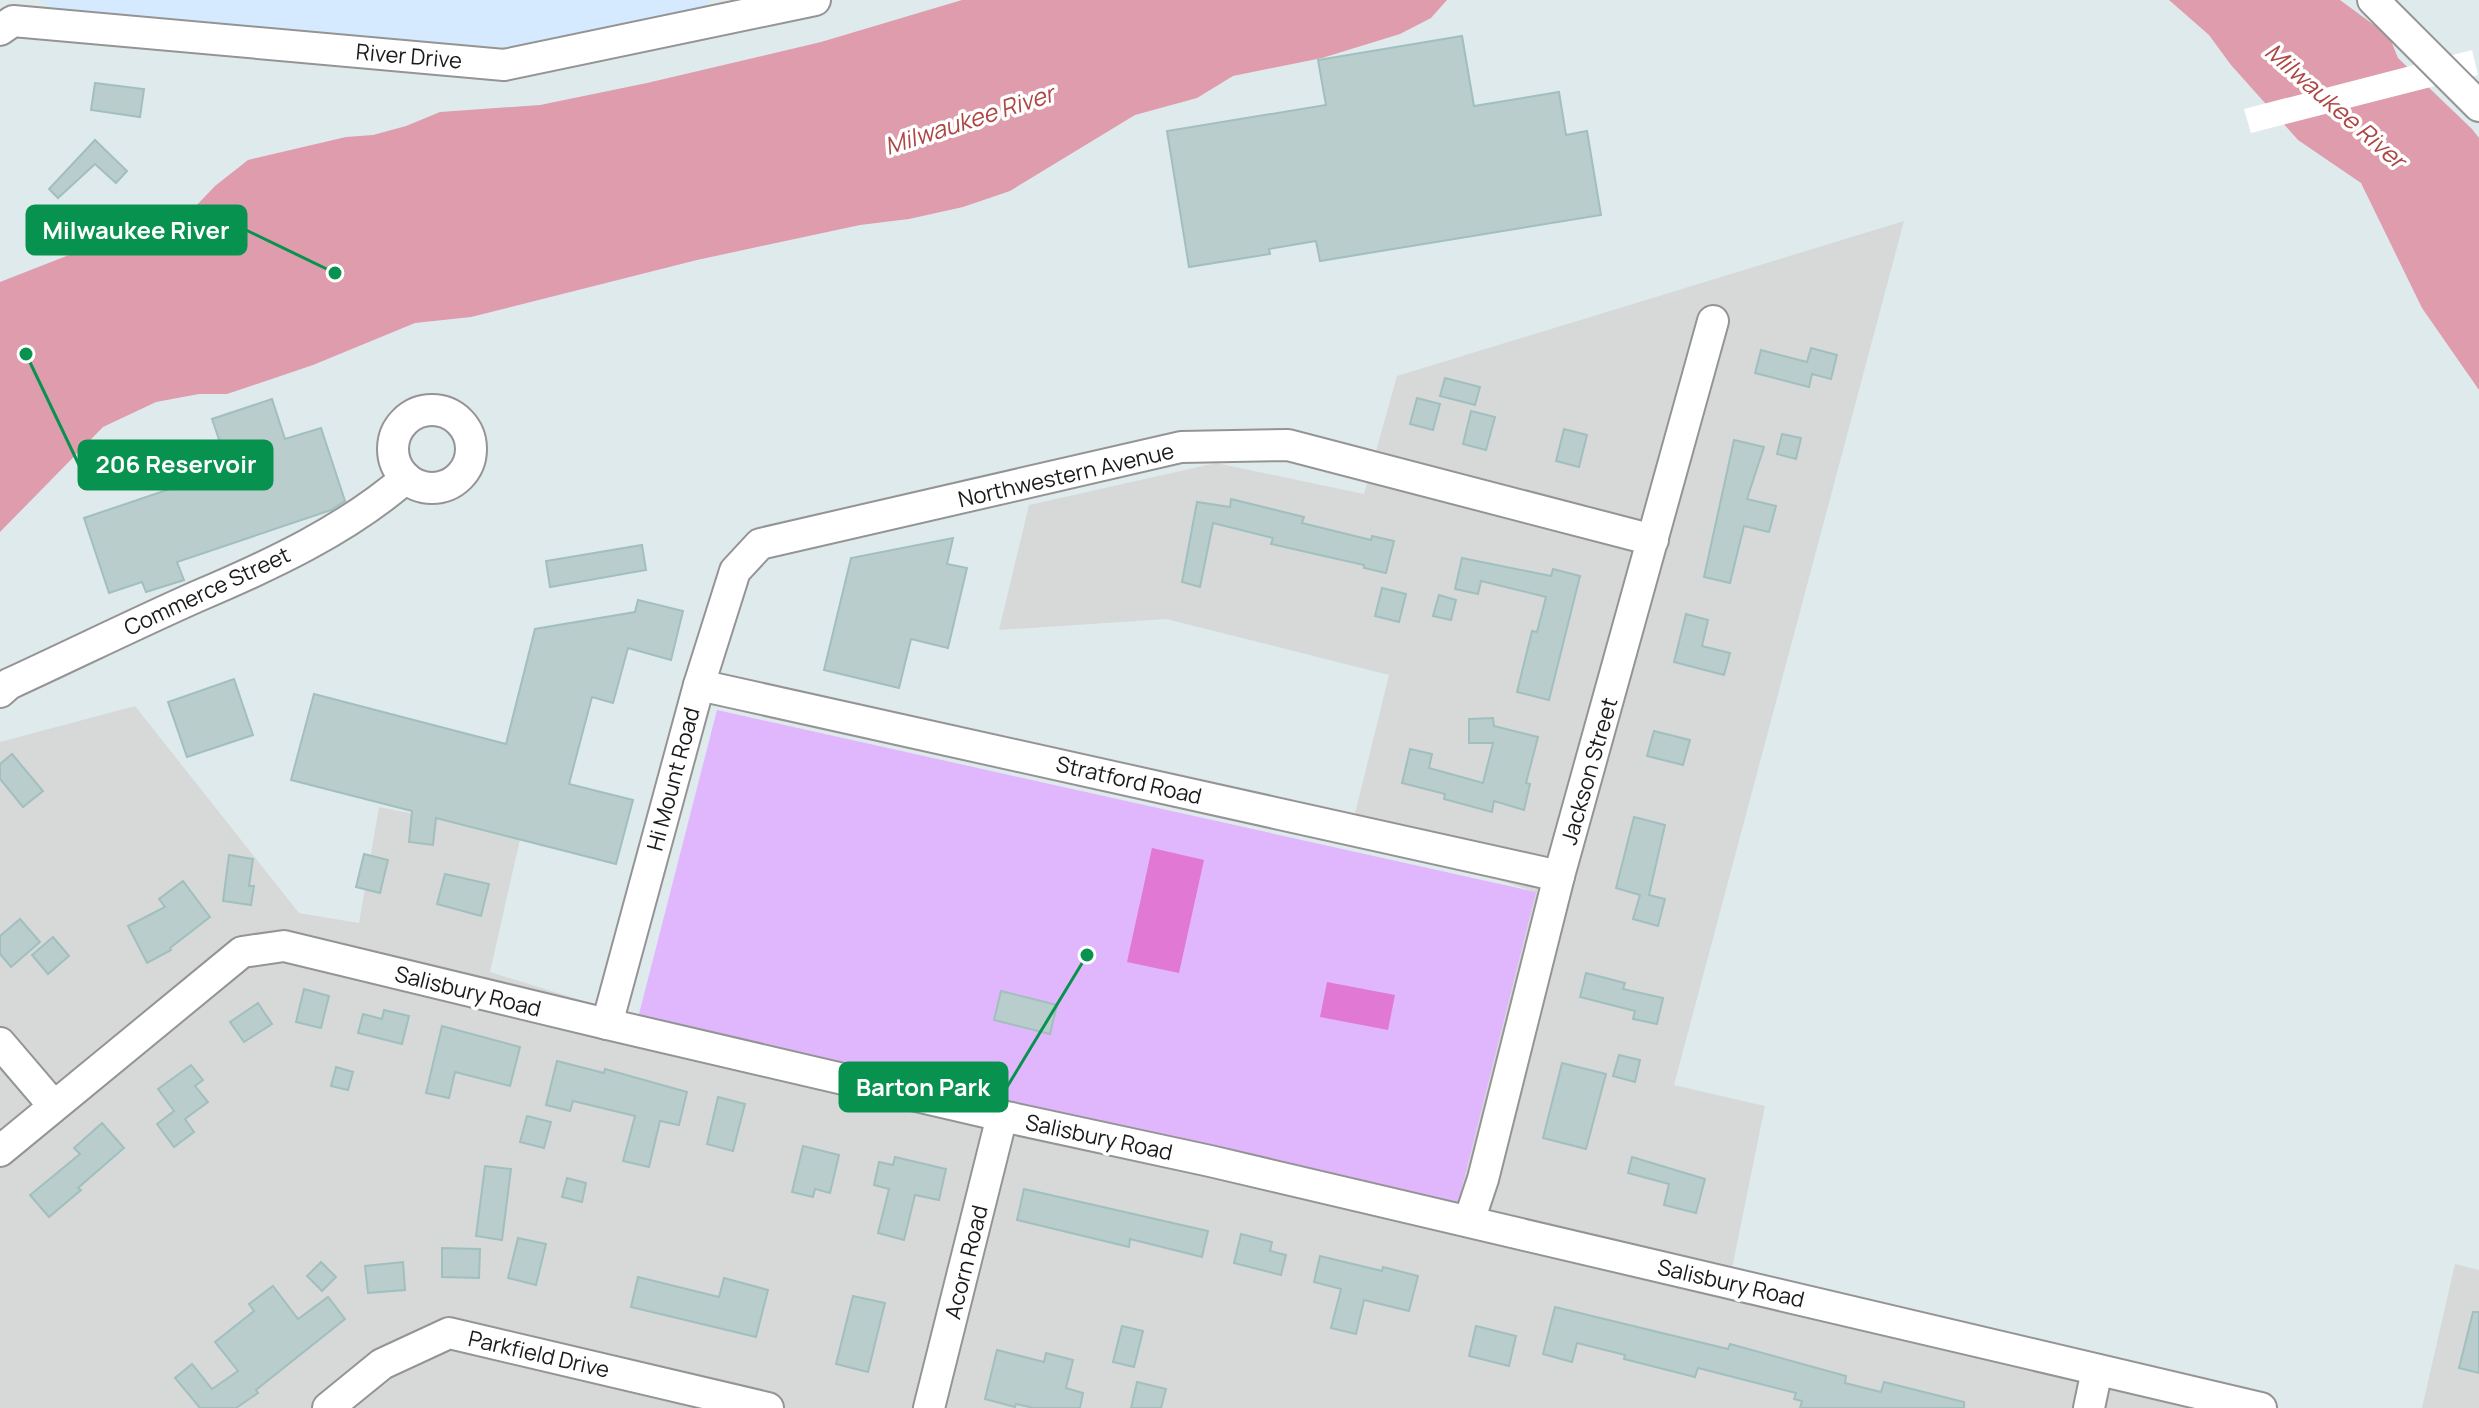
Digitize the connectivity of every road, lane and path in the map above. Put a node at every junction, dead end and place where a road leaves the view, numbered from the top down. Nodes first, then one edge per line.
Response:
1 (815, 0) edge
2 (2373, 0) edge
3 (10, 17) edge
4 (2479, 106) edge
5 (1713, 321) dead end
6 (406, 478) dead end
7 (1653, 540) junction
8 (760, 544) joint
9 (699, 685) junction
10 (0, 692) edge
11 (1559, 876) junction
12 (607, 1024) junction
13 (0, 1043) edge
14 (53, 1105) junction
15 (1002, 1116) junction
16 (0, 1151) edge
17 (1469, 1221) junction
18 (2097, 1370) junction
19 (328, 1408) edge
20 (768, 1408) edge
21 (929, 1408) edge
22 (2089, 1408) edge
23 (2261, 1408) edge

1 - 3 street, River Drive
2 - 4 street
5 - 7 street, Jackson Street
6 - 10 street, Commerce Street
7 - 8 street, Northwestern Avenue
7 - 11 street, Jackson Street
8 - 9 street, Hi Mount Road
9 - 11 street, Stratford Road
9 - 12 street, Hi Mount Road
11 - 17 street, Jackson Street
12 - 14 street, Salisbury Road
12 - 15 street, Salisbury Road
13 - 14 street
14 - 16 street, Salisbury Road
15 - 17 street, Salisbury Road
15 - 21 street, Acorn Road
17 - 18 street, Salisbury Road
18 - 22 street
18 - 23 street, Salisbury Road
19 - 20 street, Parkfield Drive

